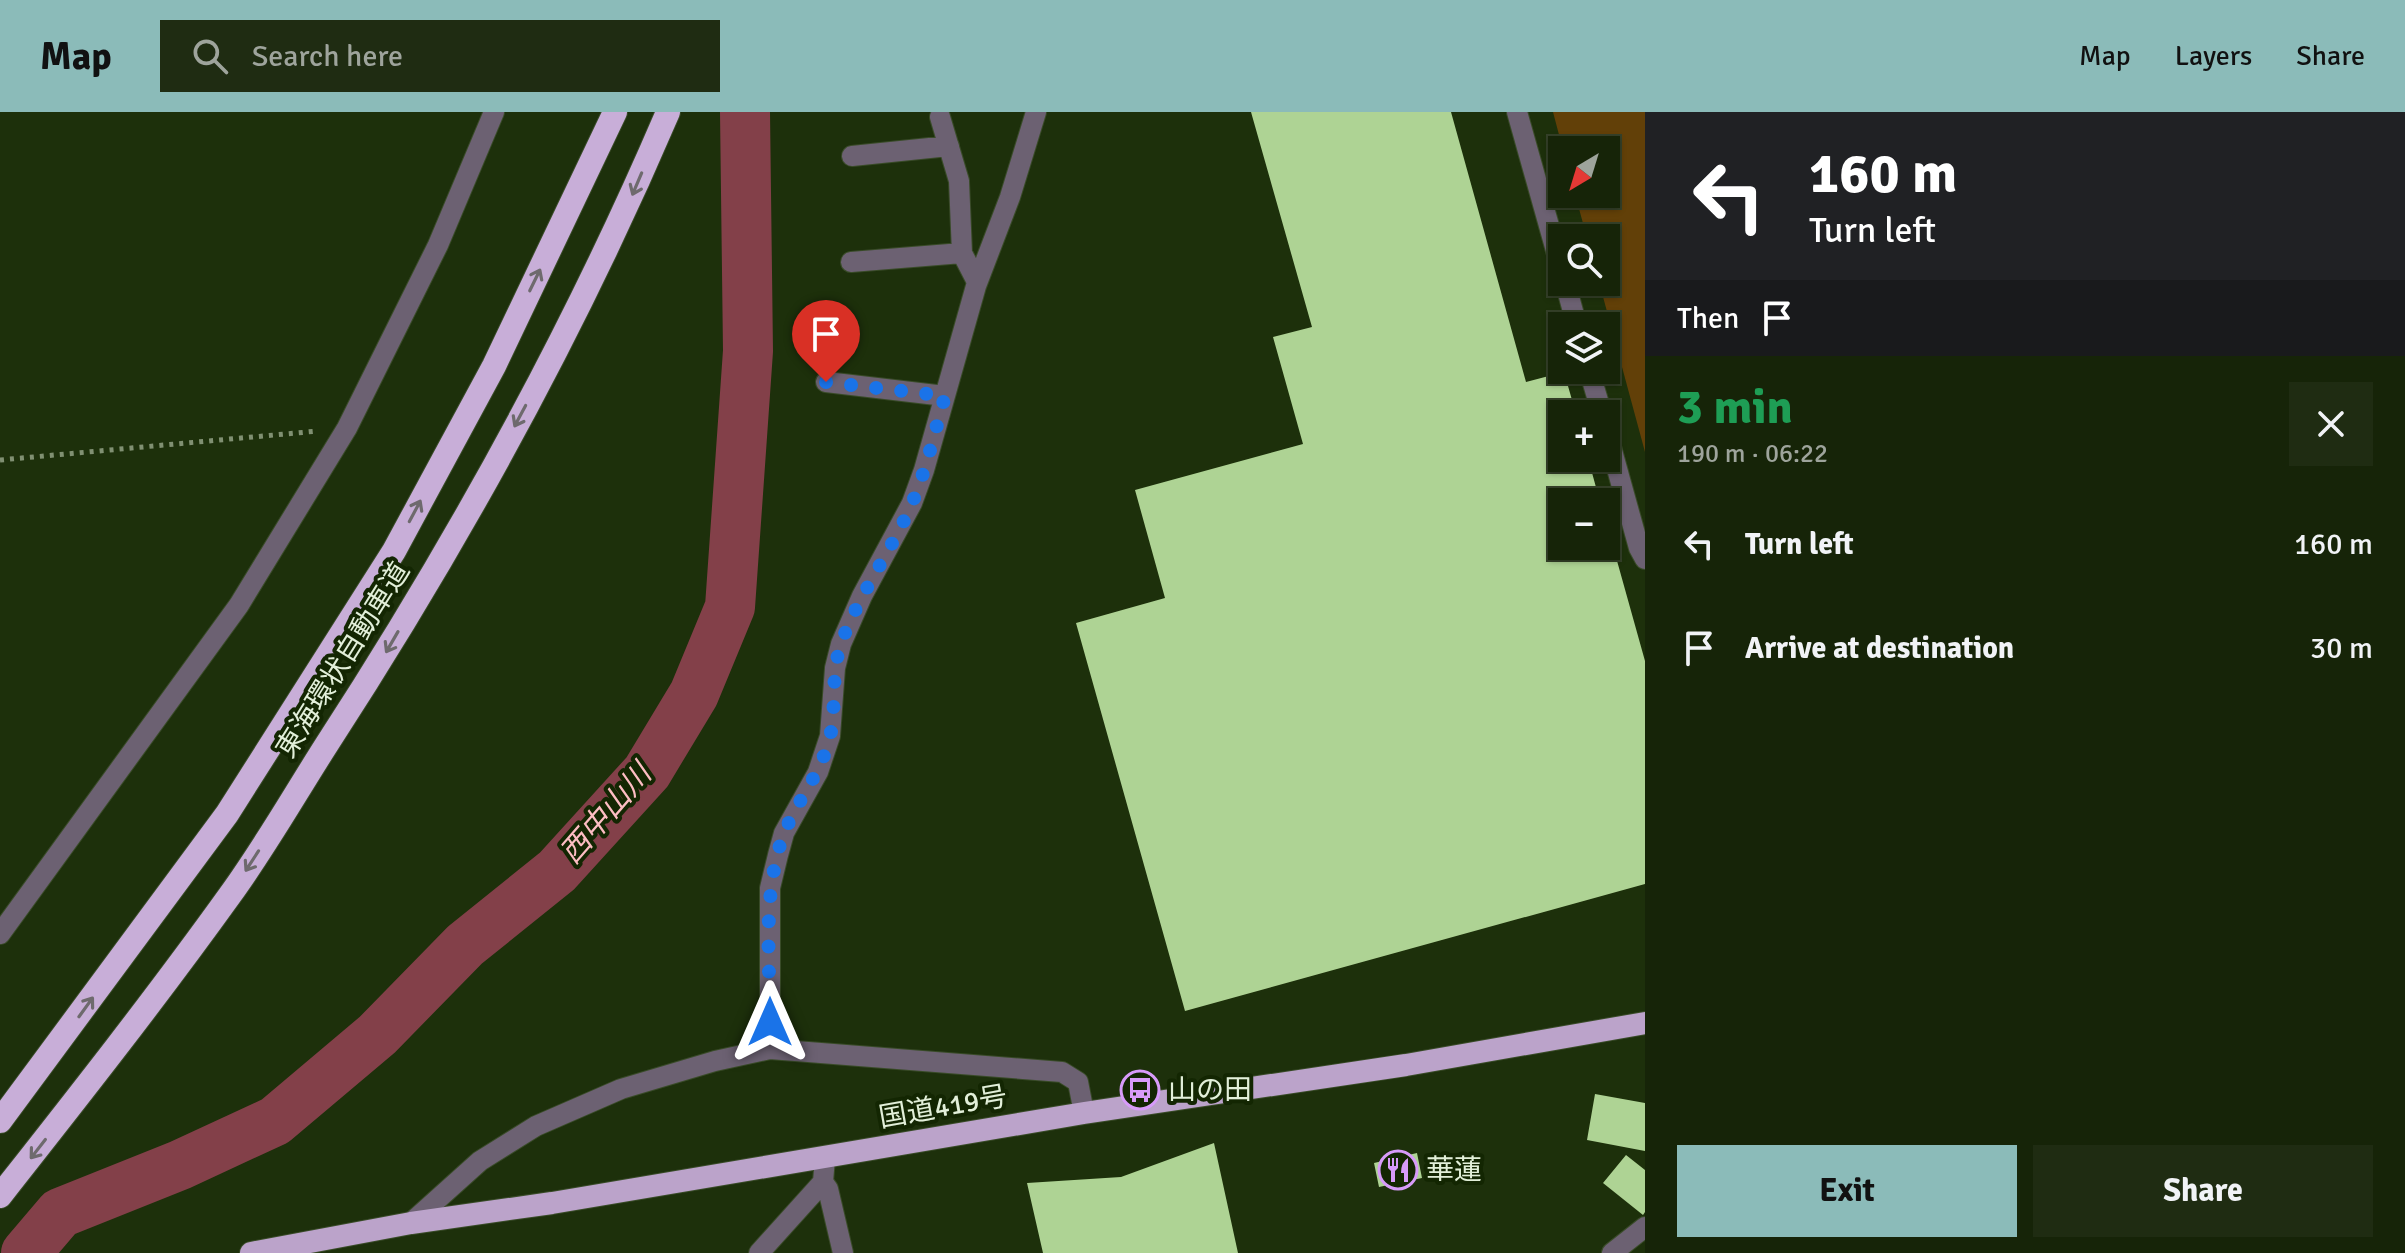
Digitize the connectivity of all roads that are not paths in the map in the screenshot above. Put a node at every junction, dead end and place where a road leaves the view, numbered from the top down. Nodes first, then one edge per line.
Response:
1 (494, 112) edge
2 (615, 112) edge
3 (668, 112) edge
4 (1036, 112) edge
5 (1517, 112) edge
6 (940, 117) dead end
7 (949, 146) junction
8 (852, 156) dead end
9 (1548, 224) edge
10 (962, 253) junction
11 (851, 262) dead end
12 (977, 282) junction
13 (826, 382) dead end
14 (945, 396) junction
15 (1618, 472) edge
16 (1645, 559) edge
17 (0, 934) edge
18 (1645, 1023) edge
19 (770, 1049) junction
20 (1084, 1113) junction
21 (0, 1121) edge
22 (825, 1158) junction
23 (823, 1182) junction
24 (0, 1196) edge
25 (411, 1223) junction
26 (1645, 1227) edge
27 (251, 1253) edge
28 (759, 1253) edge
29 (843, 1253) edge
30 (1612, 1253) edge

1 - 17 street
21 -> 2 highway, 東海環状自動車道
3 -> 24 highway, 東海環状自動車道
4 - 12 street
5 - 9 street
6 - 7 street
7 - 8 street
7 - 10 street
10 - 11 street
10 - 12 street
12 - 14 street
13 - 14 street
14 - 19 street
15 - 16 street
18 - 20 highway, 国道419号
19 - 20 street
19 - 25 street
20 - 22 highway, 国道419号
22 - 23 street
22 - 25 highway, 国道419号
23 - 28 street
23 - 29 street
25 - 27 highway, 国道419号
26 - 30 street

